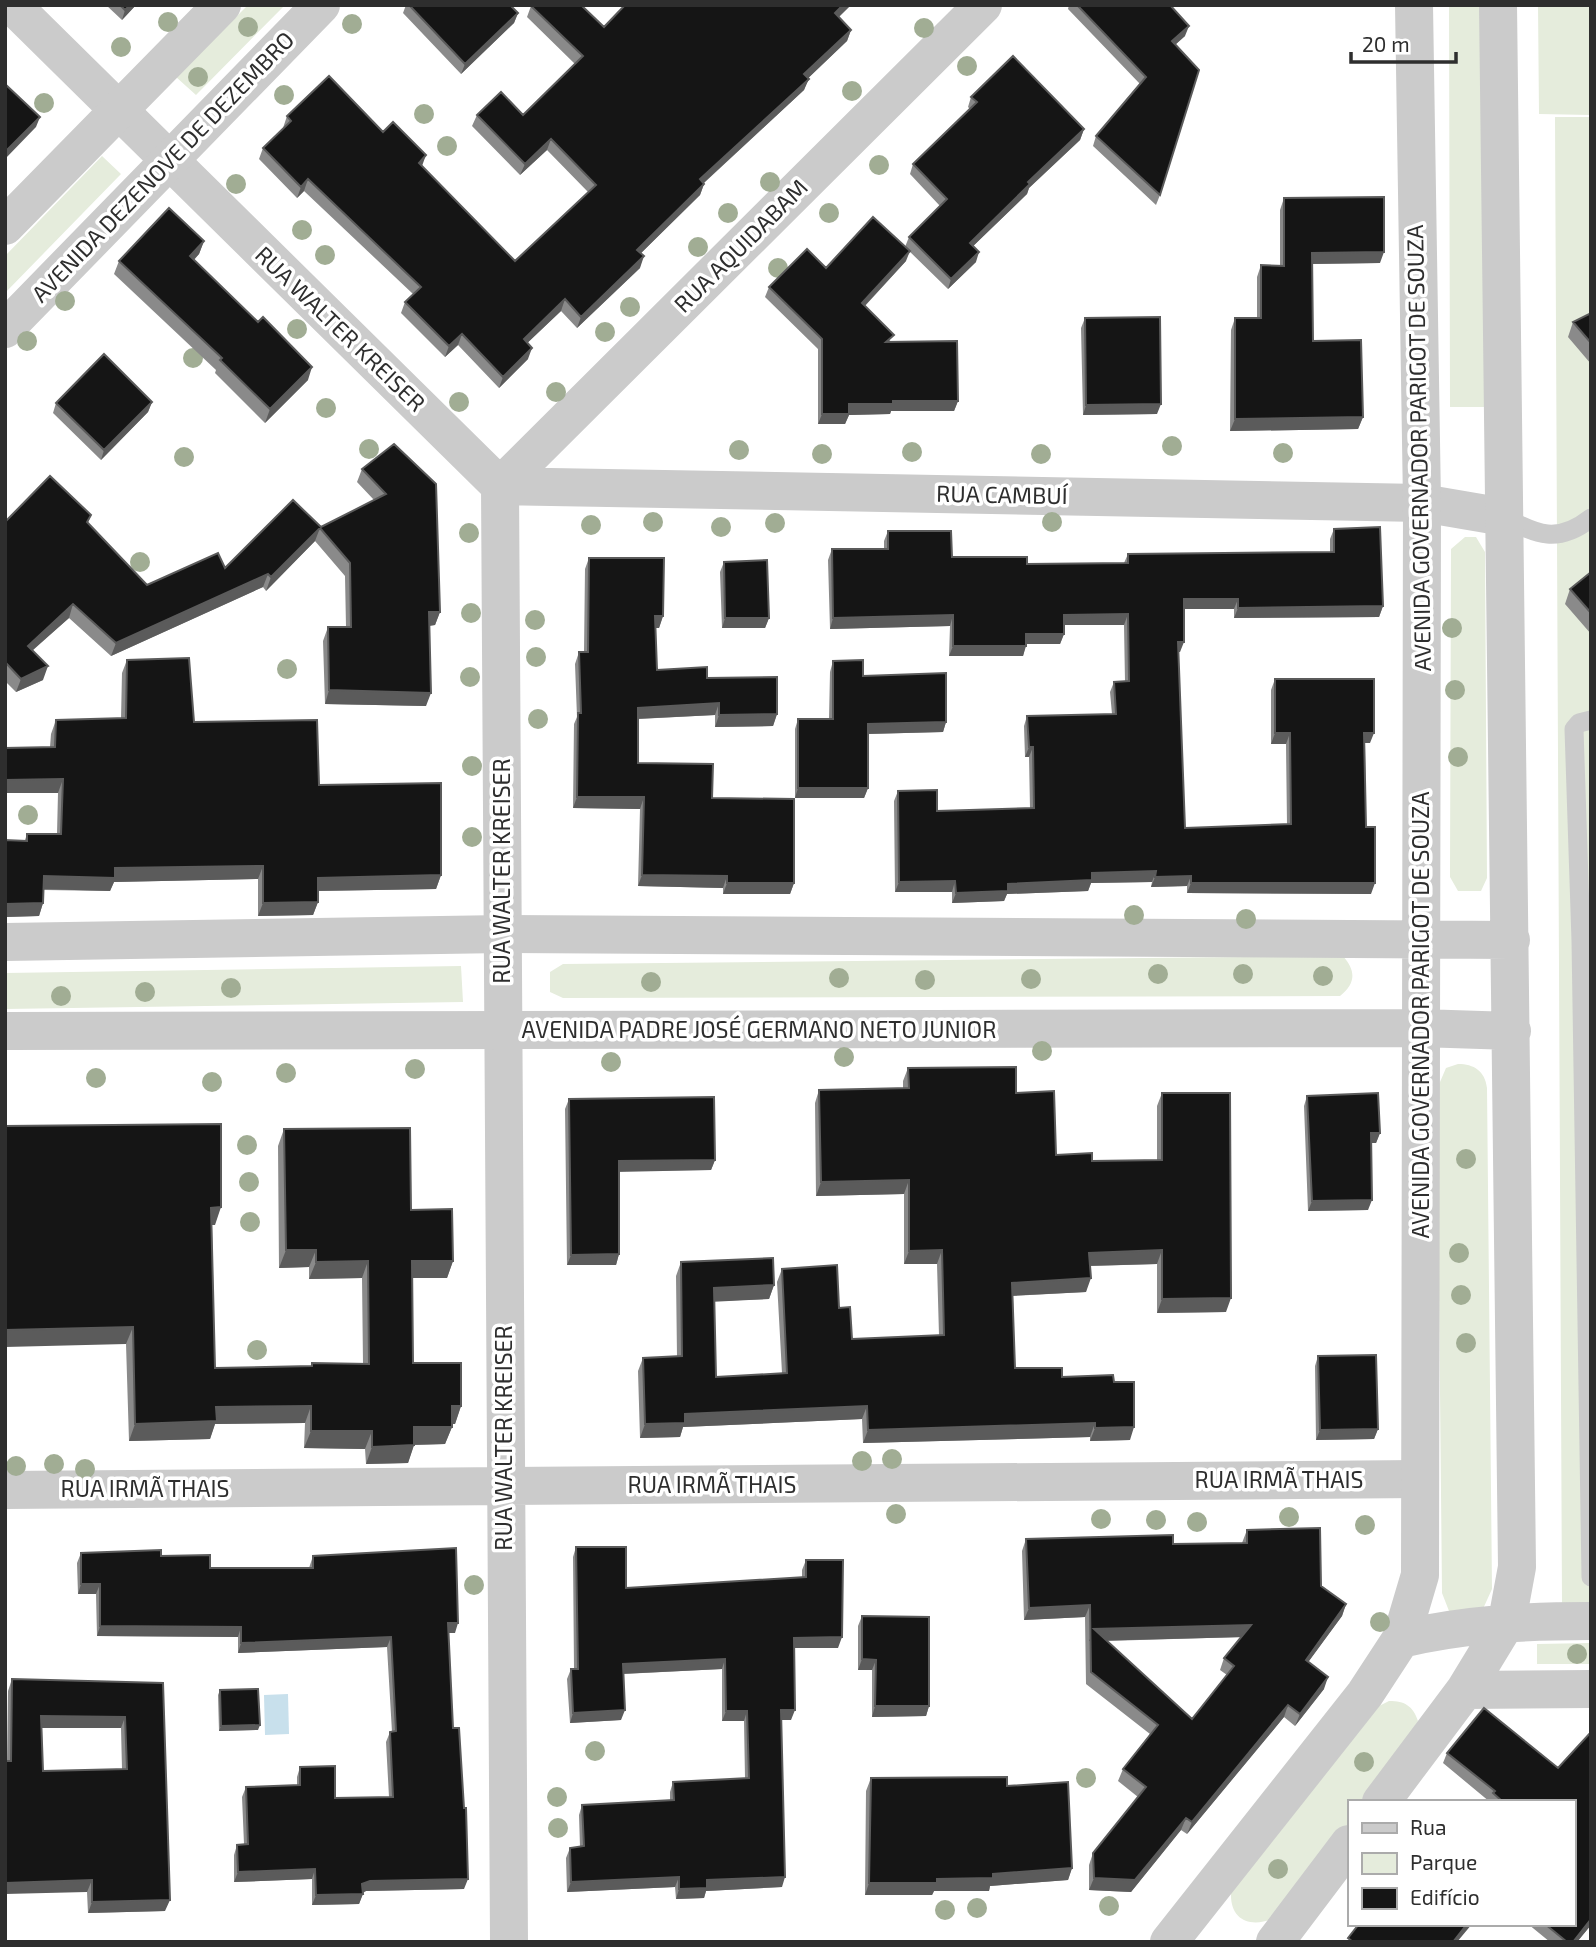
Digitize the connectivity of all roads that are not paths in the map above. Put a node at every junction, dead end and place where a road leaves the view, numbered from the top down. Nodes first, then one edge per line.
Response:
1 (12, 5) edge
2 (222, 5) edge
3 (321, 5) edge
4 (983, 5) edge
5 (1414, 5) edge
6 (1498, 5) edge
7 (118, 111) junction
8 (170, 162) junction
9 (5, 226) edge
10 (5, 328) edge
11 (500, 486) junction
12 (1422, 503) junction
13 (1504, 517) junction
14 (1591, 518) edge
15 (1591, 720) edge
16 (503, 934) junction
17 (1422, 940) junction
18 (1511, 940) junction
19 (5, 942) edge
20 (1587, 942) edge
21 (1420, 1028) junction
22 (5, 1031) edge
23 (502, 1031) junction
24 (1512, 1031) junction
25 (1590, 1333) edge
26 (1419, 1479) junction
27 (504, 1487) junction
28 (5, 1490) edge
29 (1590, 1530) edge
30 (1591, 1577) edge
31 (1507, 1621) junction
32 (1591, 1621) edge
33 (1401, 1639) junction
34 (1591, 1689) edge
35 (1465, 1690) junction
36 (1382, 1800) edge
37 (1348, 1845) edge
38 (509, 1942) edge
39 (1169, 1942) edge
40 (1275, 1942) edge

1 - 7 street, RUA WALTER KREISER
2 - 7 street
3 - 8 street, AVENIDA DEZENOVE DE DEZEMBRO
4 - 11 street, RUA AQUIDABAM
5 - 12 street, AVENIDA GOVERNADOR PARIGOT DE SOUZA
6 - 13 street
7 - 8 street, RUA WALTER KREISER
7 - 9 street
8 - 10 street, AVENIDA DEZENOVE DE DEZEMBRO
8 - 11 street, RUA WALTER KREISER
11 - 12 street, RUA CAMBUÍ
11 - 16 street, RUA WALTER KREISER
12 - 13 street, RUA CAMBUÍ
12 - 17 street, AVENIDA GOVERNADOR PARIGOT DE SOUZA
13 - 14 lane
13 - 18 street
15 - 20 lane
16 - 17 street
16 - 19 street
16 - 23 street, RUA WALTER KREISER
17 - 18 street
17 - 21 street, AVENIDA GOVERNADOR PARIGOT DE SOUZA
18 - 24 street
20 - 25 lane
21 - 23 street, AVENIDA PADRE JOSÉ GERMANO NETO JUNIOR
21 - 24 street, AVENIDA PADRE JOSÉ GERMANO NETO JUNIOR
21 - 26 street, AVENIDA GOVERNADOR PARIGOT DE SOUZA
22 - 23 street, AVENIDA PADRE JOSÉ GERMANO NETO JUNIOR
23 - 27 street, RUA WALTER KREISER
24 - 31 street
25 - 29 lane
26 - 27 street, RUA IRMÃ THAIS
26 - 33 street, AVENIDA GOVERNADOR PARIGOT DE SOUZA
27 - 28 street, RUA IRMÃ THAIS
27 - 38 street, RUA WALTER KREISER
29 - 30 lane
31 - 32 street
31 - 33 street
31 - 35 street
33 - 39 street, AVENIDA GOVERNADOR PARIGOT DE SOUZA
34 - 35 street
35 - 36 street
37 - 40 street

